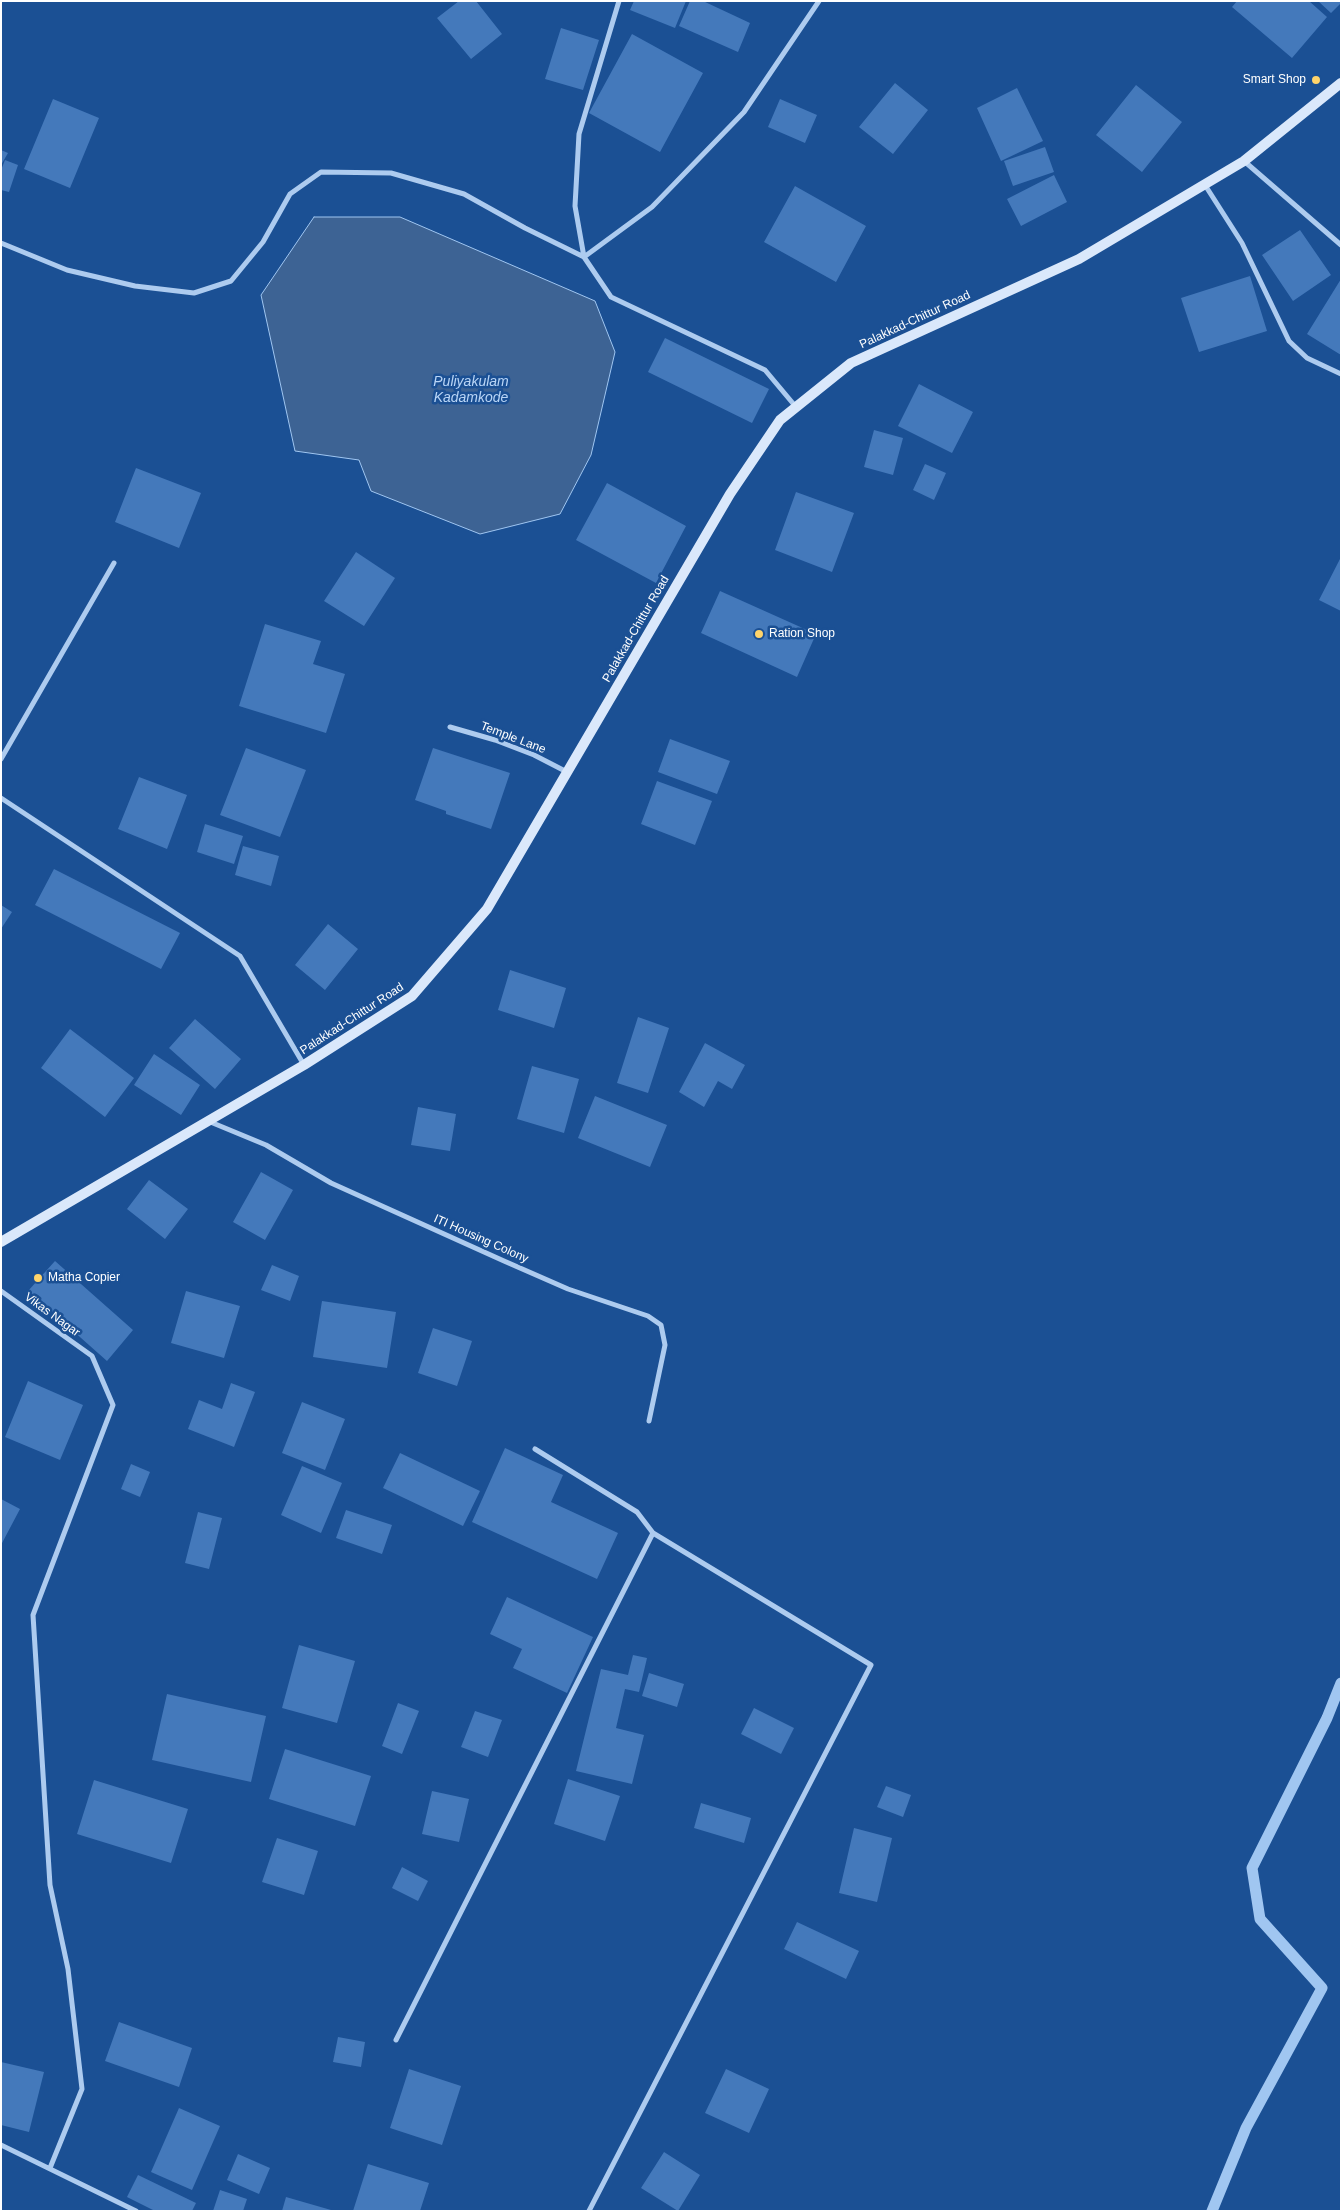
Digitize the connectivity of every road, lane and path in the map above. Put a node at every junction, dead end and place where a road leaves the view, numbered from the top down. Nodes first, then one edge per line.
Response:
1 (620, 1) edge
2 (819, 1) edge
3 (1341, 83) edge
4 (1244, 161) junction
5 (1204, 184) junction
6 (1, 243) edge
7 (1341, 245) edge
8 (584, 257) junction
9 (1341, 374) edge
10 (796, 408) junction
11 (114, 562) dead end
12 (450, 727) dead end
13 (1, 759) edge
14 (566, 772) junction
15 (1, 798) edge
16 (304, 1065) junction
17 (208, 1121) junction
18 (1, 1242) edge
19 (1, 1291) edge
20 (649, 1421) dead end
21 (535, 1449) dead end
22 (653, 1533) junction
23 (396, 2040) dead end
24 (1, 2145) edge
25 (50, 2168) junction
26 (136, 2211) edge
27 (589, 2211) edge

1 - 8 street
2 - 8 street
3 - 4 main road, Palakkad-Chittur Road
4 - 5 main road, Palakkad-Chittur Road
4 - 7 street
5 - 9 street
5 - 10 main road, Palakkad-Chittur Road
6 - 8 street
8 - 10 street
10 - 14 main road, Palakkad-Chittur Road
11 - 13 street
12 - 14 street, Temple Lane
14 - 16 main road, Palakkad-Chittur Road
15 - 16 street
16 - 17 main road, Palakkad-Chittur Road
17 - 18 main road, Palakkad-Chittur Road
17 - 20 street, ITI Housing Colony
19 - 25 street, Vikas Nagar
21 - 22 street
22 - 23 street
22 - 27 street
24 - 25 street
25 - 26 street

